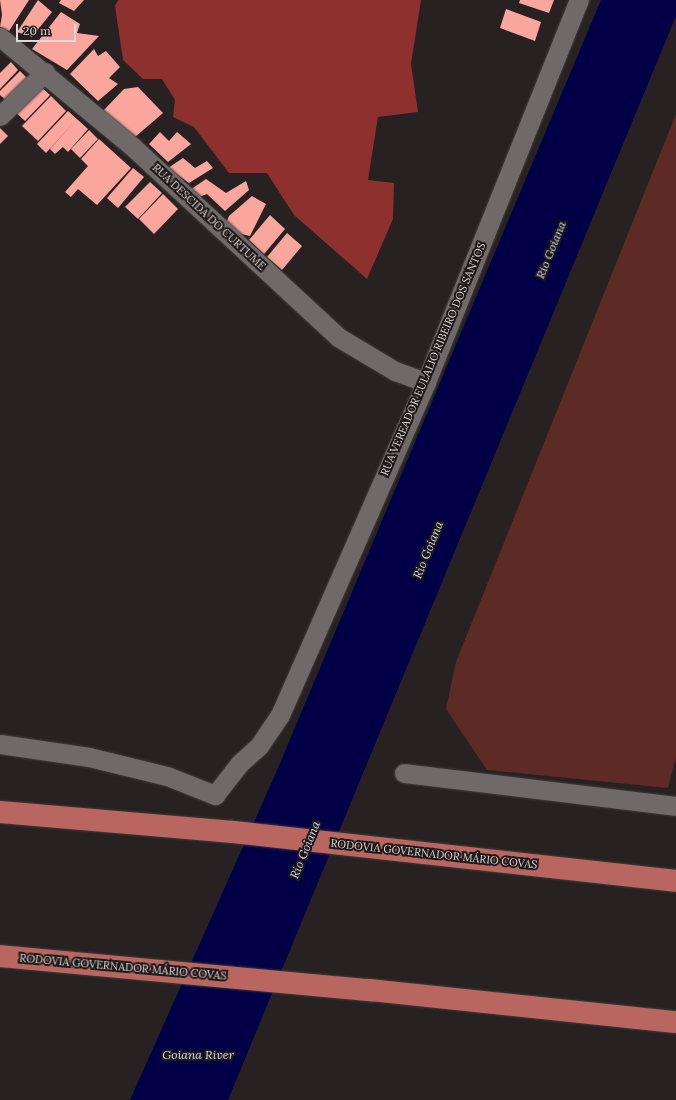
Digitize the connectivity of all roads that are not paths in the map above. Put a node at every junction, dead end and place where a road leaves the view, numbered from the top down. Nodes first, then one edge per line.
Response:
1 (579, 0) edge
2 (0, 37) edge
3 (45, 72) junction
4 (0, 116) edge
5 (426, 382) junction
6 (0, 744) edge
7 (404, 773) dead end
8 (676, 806) edge
9 (0, 812) edge
10 (676, 881) edge
11 (0, 956) edge
12 (676, 1022) edge

1 - 5 street, RUA VEREADOR EULALIO RIBEIRO DOS SANTOS
2 - 3 street, RUA DESCIDA DO CURTUME
3 - 4 street
3 - 5 street, RUA DESCIDA DO CURTUME
5 - 6 street, RUA VEREADOR EULALIO RIBEIRO DOS SANTOS
7 - 8 street
9 - 10 highway, RODOVIA GOVERNADOR MÁRIO COVAS
11 - 12 highway, RODOVIA GOVERNADOR MÁRIO COVAS

